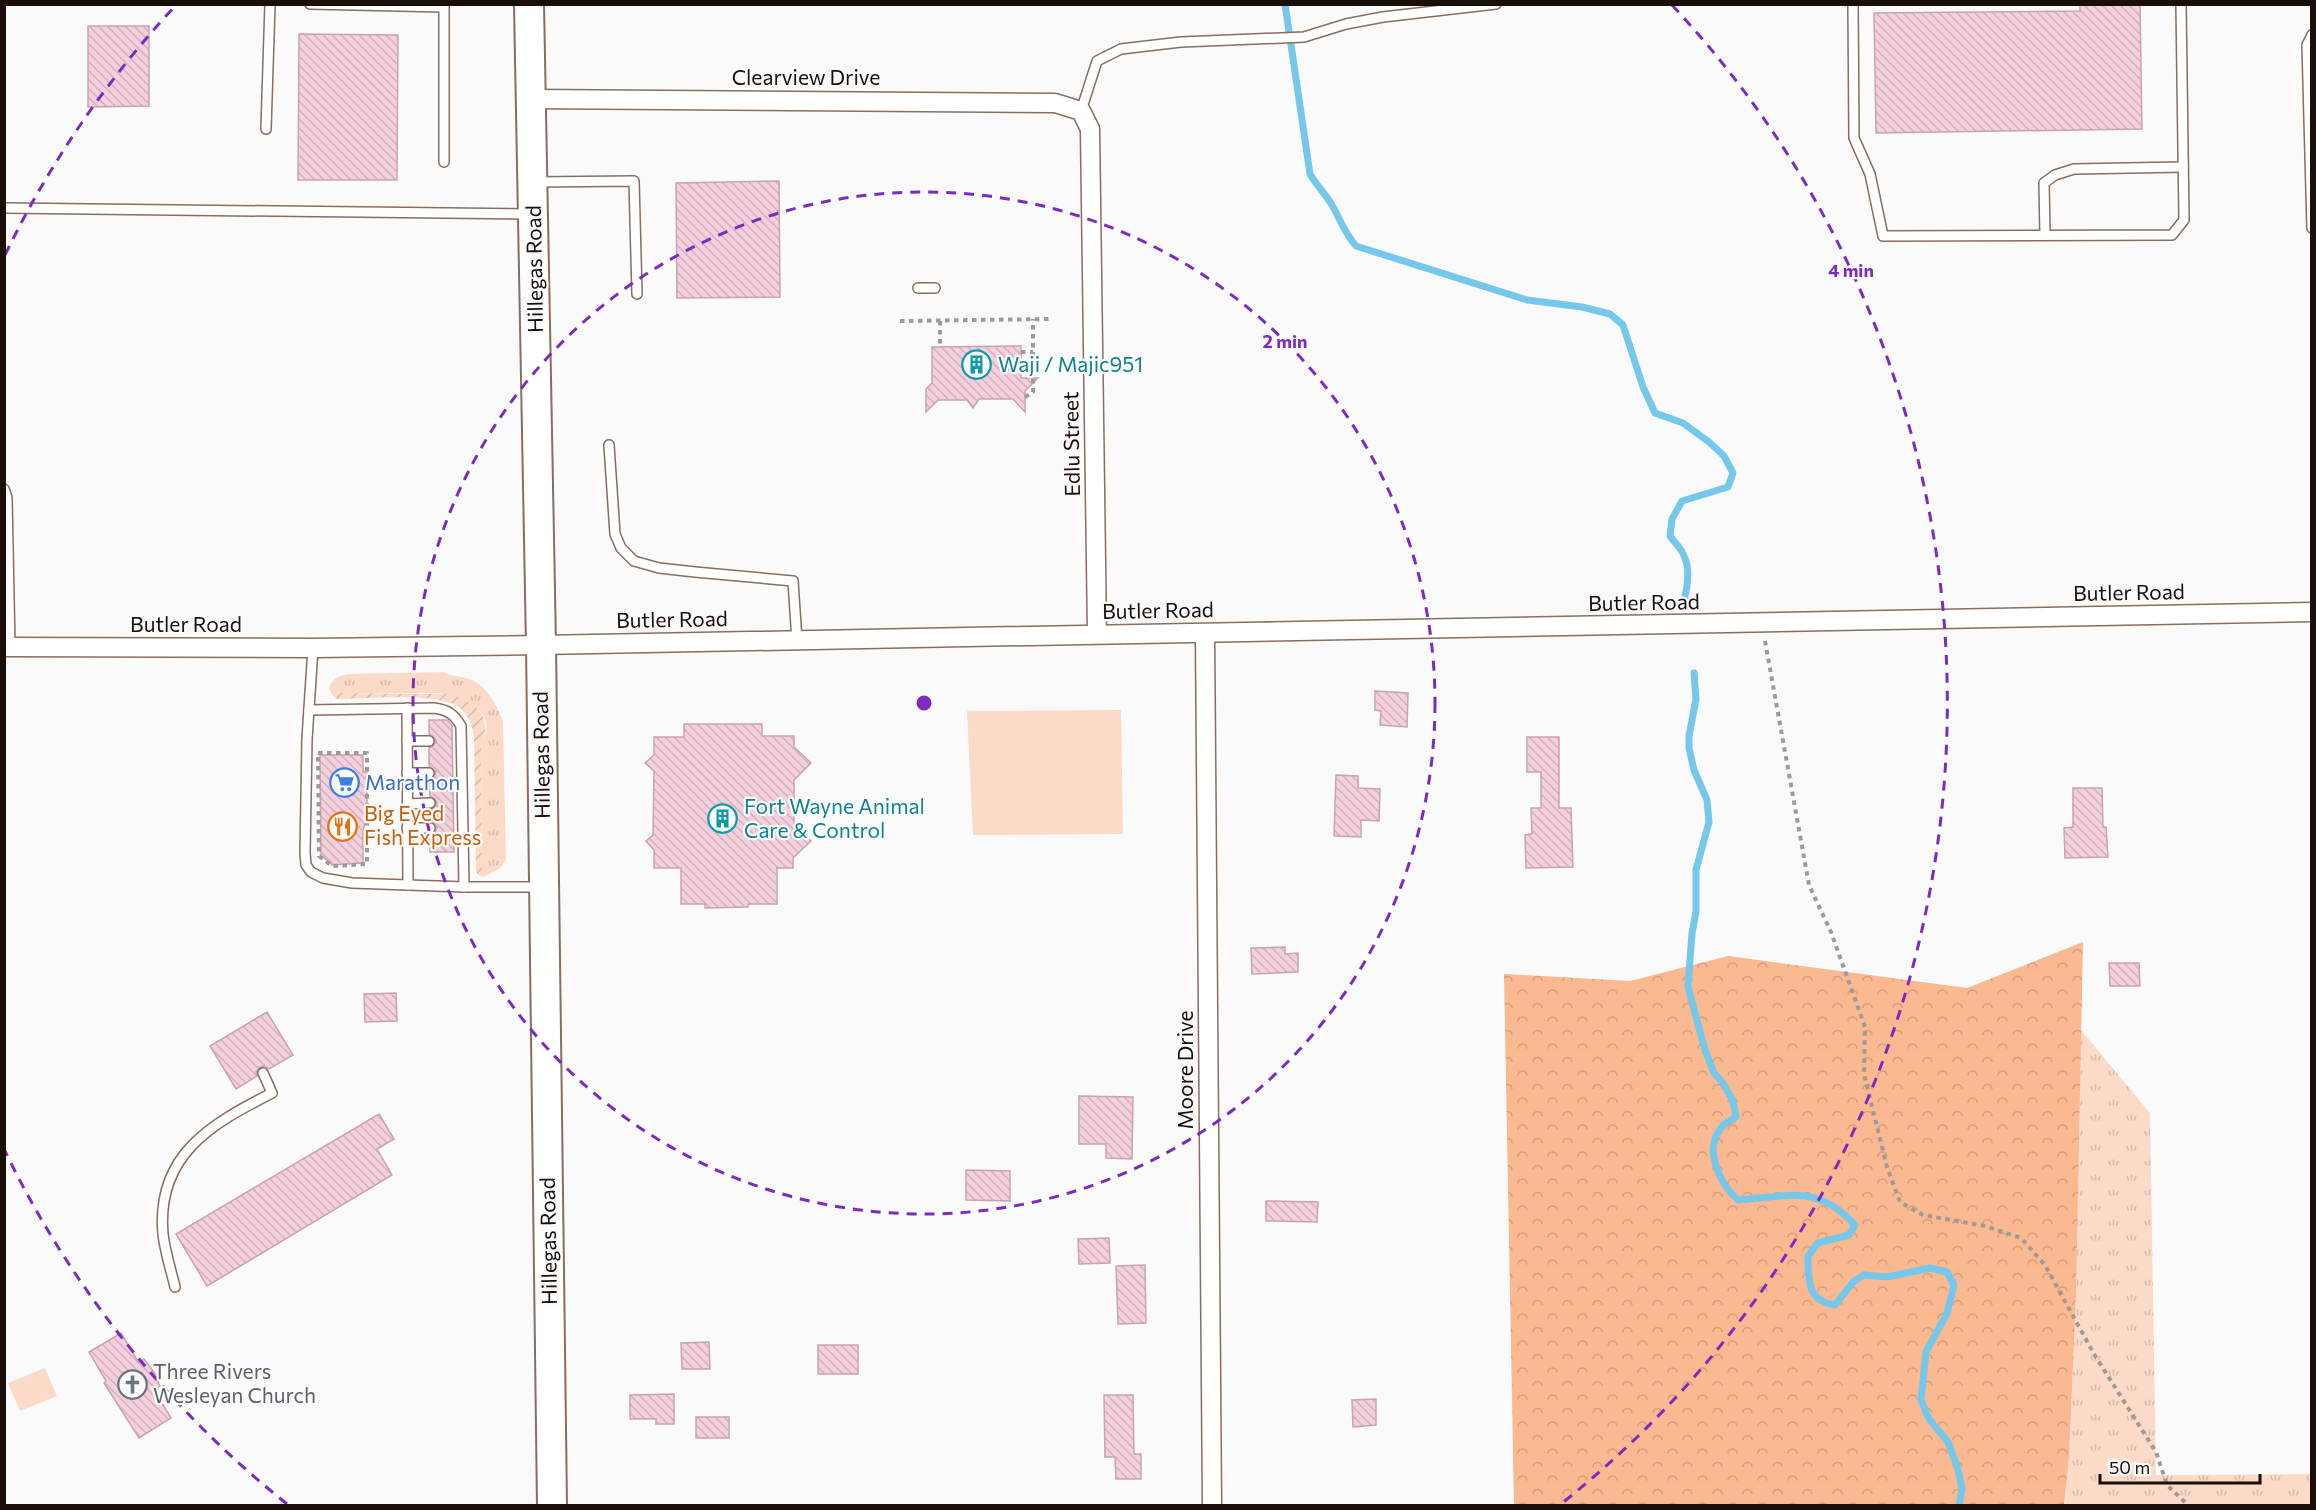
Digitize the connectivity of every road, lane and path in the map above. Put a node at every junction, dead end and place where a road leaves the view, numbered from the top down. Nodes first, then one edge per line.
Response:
1 (270, 4) edge
2 (310, 4) edge
3 (529, 4) edge
4 (1496, 4) edge
5 (1853, 4) edge
6 (2181, 4) edge
7 (394, 5) edge
8 (2312, 35) edge
9 (531, 99) junction
10 (1081, 111) junction
11 (266, 129) dead end
12 (444, 162) dead end
13 (2183, 167) junction
14 (533, 182) junction
15 (4, 208) edge
16 (534, 214) junction
17 (2312, 228) edge
18 (2045, 235) junction
19 (918, 288) dead end
20 (935, 288) dead end
21 (637, 294) dead end
22 (1033, 319) junction
23 (1050, 319) dead end
24 (900, 321) dead end
25 (939, 321) junction
26 (940, 346) dead end
27 (1021, 351) dead end
28 (1033, 351) junction
29 (1025, 397) dead end
30 (609, 445) dead end
31 (4, 489) edge
32 (2312, 612) edge
33 (1761, 623) junction
34 (1097, 634) junction
35 (1205, 634) junction
36 (797, 640) junction
37 (541, 645) junction
38 (7, 647) edge
39 (313, 648) junction
40 (407, 708) junction
41 (309, 710) junction
42 (407, 741) junction
43 (429, 741) dead end
44 (407, 773) junction
45 (429, 773) dead end
46 (430, 803) dead end
47 (407, 804) junction
48 (407, 828) junction
49 (430, 828) dead end
50 (367, 864) joint
51 (408, 885) junction
52 (544, 886) junction
53 (464, 887) junction
54 (263, 1073) dead end
55 (175, 1287) dead end
56 (552, 1506) edge
57 (1212, 1506) edge
58 (2188, 1506) edge

1 - 11 lane
2 - 7 lane
3 - 9 main road, Hillegas Road
4 - 10 lane
5 - 18 lane
6 - 13 lane
7 - 12 lane
8 - 17 lane
9 - 10 street, Clearview Drive
9 - 14 main road, Hillegas Road
10 - 34 street, Edlu Street
13 - 18 lane
13 - 18 lane
14 - 16 main road, Hillegas Road
14 - 21 lane
15 - 16 lane
16 - 37 main road, Hillegas Road
19 - 20 lane
22 - 23 path
22 - 25 path
22 - 28 path
24 - 25 path
25 - 26 path
27 - 28 path
28 - 29 path
30 - 36 lane
31 - 38 lane
32 - 33 street, Butler Road
33 - 35 street, Butler Road
33 - 58 path
34 - 35 street, Butler Road
34 - 36 street, Butler Road
35 - 57 street, Moore Drive
36 - 37 street, Butler Road
37 - 39 street, Butler Road
37 - 52 main road, Hillegas Road
38 - 39 street, Butler Road
39 - 41 lane
40 - 41 lane
40 - 42 lane
40 - 53 lane
41 - 51 lane
42 - 43 lane
42 - 44 lane
44 - 45 lane
44 - 47 lane
46 - 47 lane
47 - 48 lane
48 - 49 lane
48 - 51 lane
50 - 50 path
51 - 53 lane
52 - 53 lane
52 - 56 main road, Hillegas Road
54 - 55 lane

